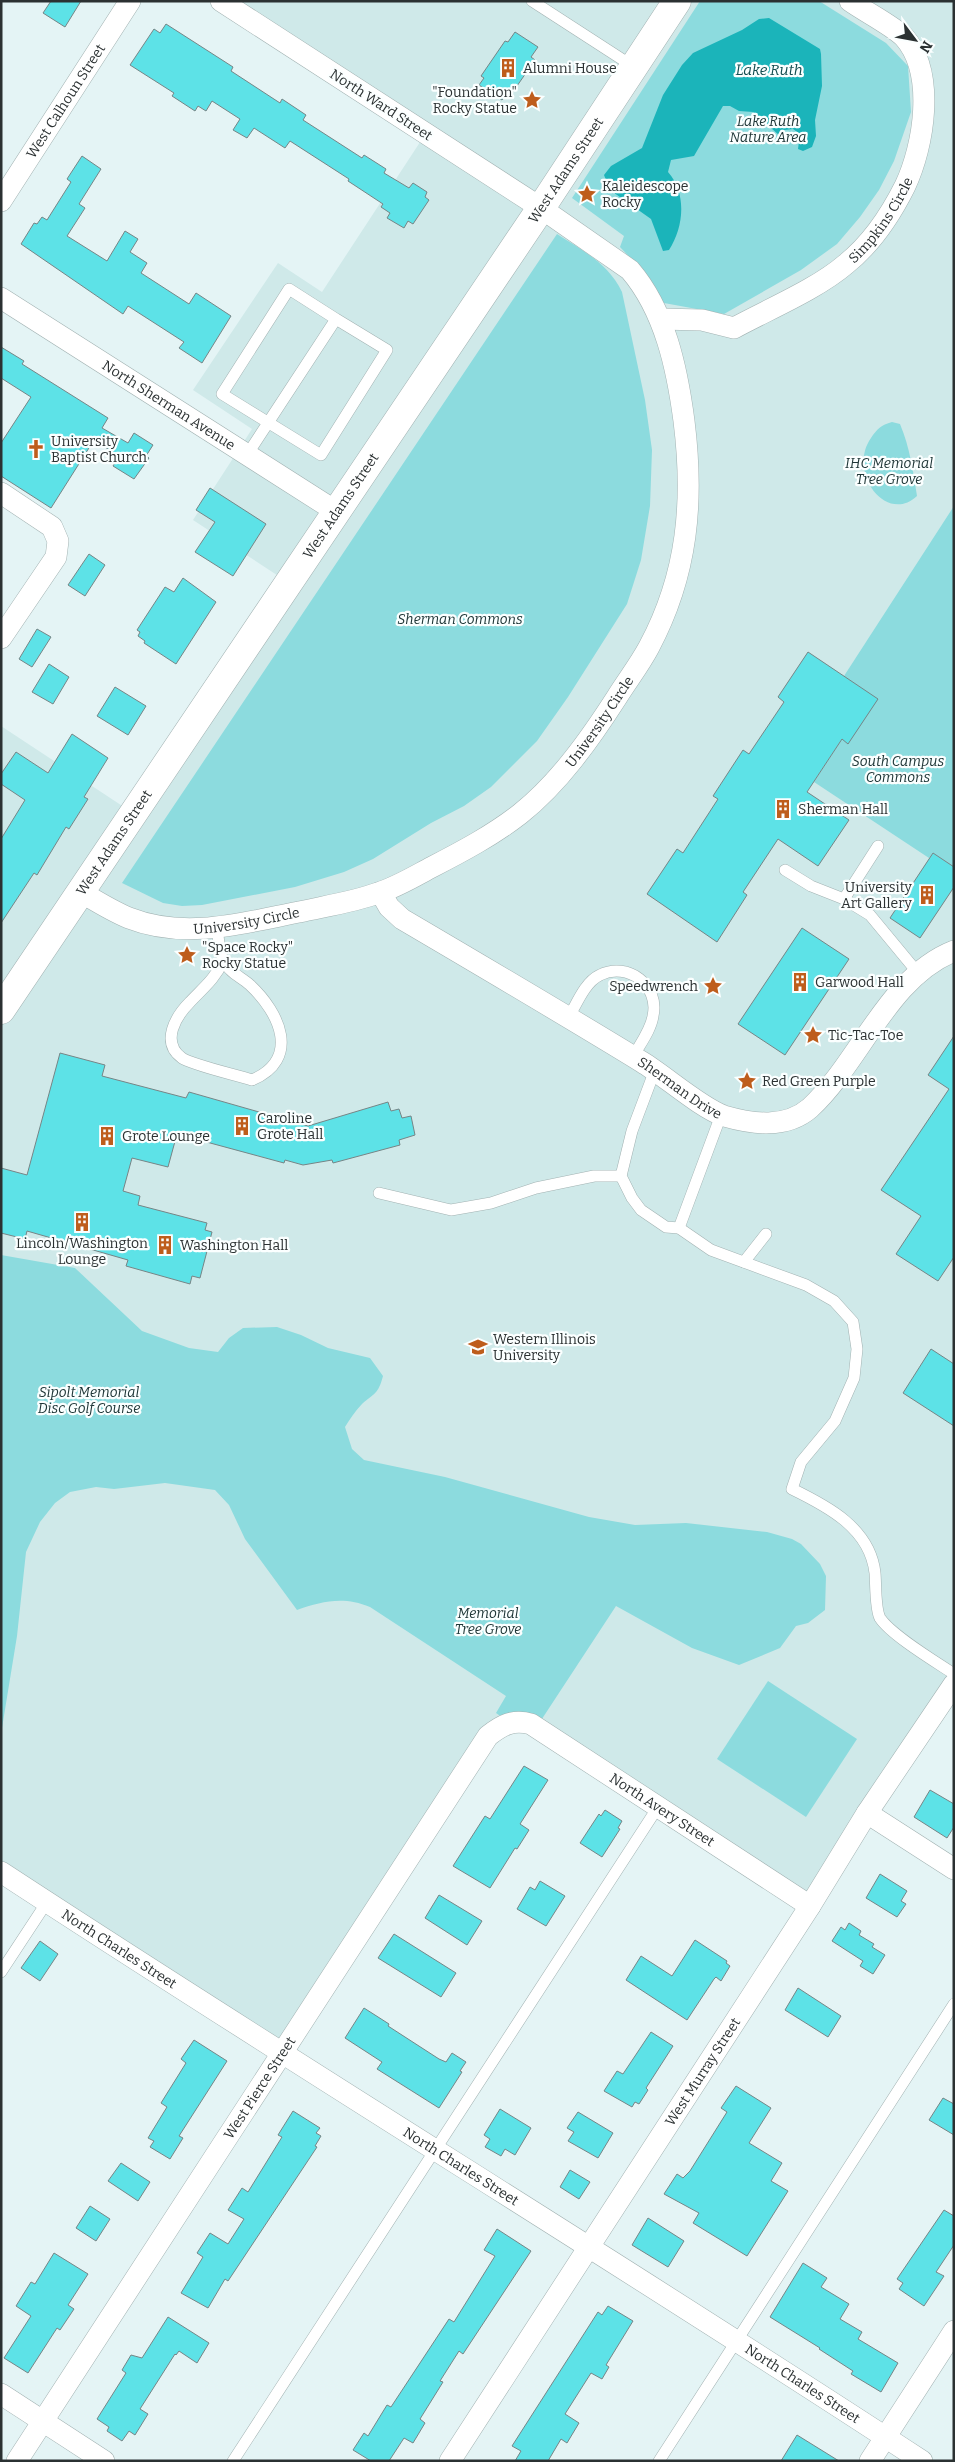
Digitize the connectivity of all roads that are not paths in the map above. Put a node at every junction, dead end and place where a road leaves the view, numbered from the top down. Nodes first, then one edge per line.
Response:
1 (130, 1) edge
2 (221, 1) edge
3 (532, 1) edge
4 (677, 1) edge
5 (850, 1) edge
6 (634, 67) junction
7 (1, 202) edge
8 (541, 208) junction
9 (1, 298) edge
10 (336, 319) junction
11 (660, 319) junction
12 (269, 423) junction
13 (248, 455) junction
14 (1, 494) edge
15 (337, 512) junction
16 (1, 638) edge
17 (878, 846) dead end
18 (785, 870) dead end
19 (81, 892) junction
20 (381, 892) junction
21 (844, 899) junction
22 (217, 929) junction
23 (954, 951) edge
24 (223, 961) junction
25 (918, 973) junction
26 (1, 1010) edge
27 (569, 1017) junction
28 (633, 1057) junction
29 (655, 1070) junction
30 (721, 1115) junction
31 (621, 1176) junction
32 (379, 1193) dead end
33 (680, 1228) junction
34 (766, 1234) dead end
35 (744, 1262) junction
36 (954, 1674) edge
37 (954, 1684) edge
38 (509, 1722) joint
39 (658, 1807) junction
40 (867, 1813) junction
41 (954, 1869) edge
42 (1, 1872) edge
43 (47, 1902) junction
44 (810, 1906) junction
45 (1, 1972) edge
46 (954, 2004) edge
47 (281, 2053) junction
48 (435, 2149) junction
49 (589, 2247) junction
50 (954, 2331) edge
51 (736, 2341) junction
52 (1, 2394) edge
53 (43, 2421) junction
54 (886, 2437) junction
55 (17, 2461) edge
56 (104, 2461) edge
57 (233, 2461) edge
58 (450, 2461) edge
59 (659, 2461) edge
60 (870, 2461) edge
61 (922, 2461) edge

1 - 7 street, West Calhoun Street
2 - 8 street, North Ward Street
3 - 6 lane
4 - 6 street, West Adams Street
5 - 11 street, Simpkins Circle
6 - 8 street, West Adams Street
8 - 11 street, University Circle
8 - 15 street, West Adams Street
9 - 13 street, North Sherman Avenue
10 - 12 lane
10 - 12 lane
10 - 12 lane
11 - 20 street, University Circle
12 - 13 lane
13 - 15 street, North Sherman Avenue
14 - 16 street
15 - 19 street, West Adams Street
17 - 21 lane
18 - 21 lane
19 - 22 street, University Circle
19 - 26 street, West Adams Street
20 - 22 street, University Circle
20 - 27 street, Sherman Drive
21 - 25 lane
22 - 24 lane
23 - 25 street, Sherman Drive
24 - 24 lane
25 - 30 street, Sherman Drive
27 - 28 street, Sherman Drive
27 - 28 lane
28 - 29 street, Sherman Drive
29 - 30 street, Sherman Drive
29 - 31 lane
30 - 33 lane
31 - 32 lane
31 - 33 lane
33 - 35 lane
34 - 35 lane
35 - 36 lane
37 - 40 street, West Murray Street
38 - 39 street, North Avery Street
38 - 47 street, West Pierce Street
39 - 44 street, North Avery Street
39 - 48 lane
40 - 41 street
40 - 44 street, West Murray Street
42 - 43 street, North Charles Street
43 - 45 lane
43 - 47 street, North Charles Street
44 - 49 street, West Murray Street
46 - 51 lane
47 - 48 street, North Charles Street
47 - 53 street, West Pierce Street
48 - 49 street, North Charles Street
48 - 57 lane
49 - 51 street, North Charles Street
49 - 58 street, West Murray Street
50 - 54 street
51 - 54 street, North Charles Street
51 - 59 lane
52 - 53 street
53 - 55 street, West Pierce Street
53 - 56 street
54 - 60 street
54 - 61 street, North Charles Street

